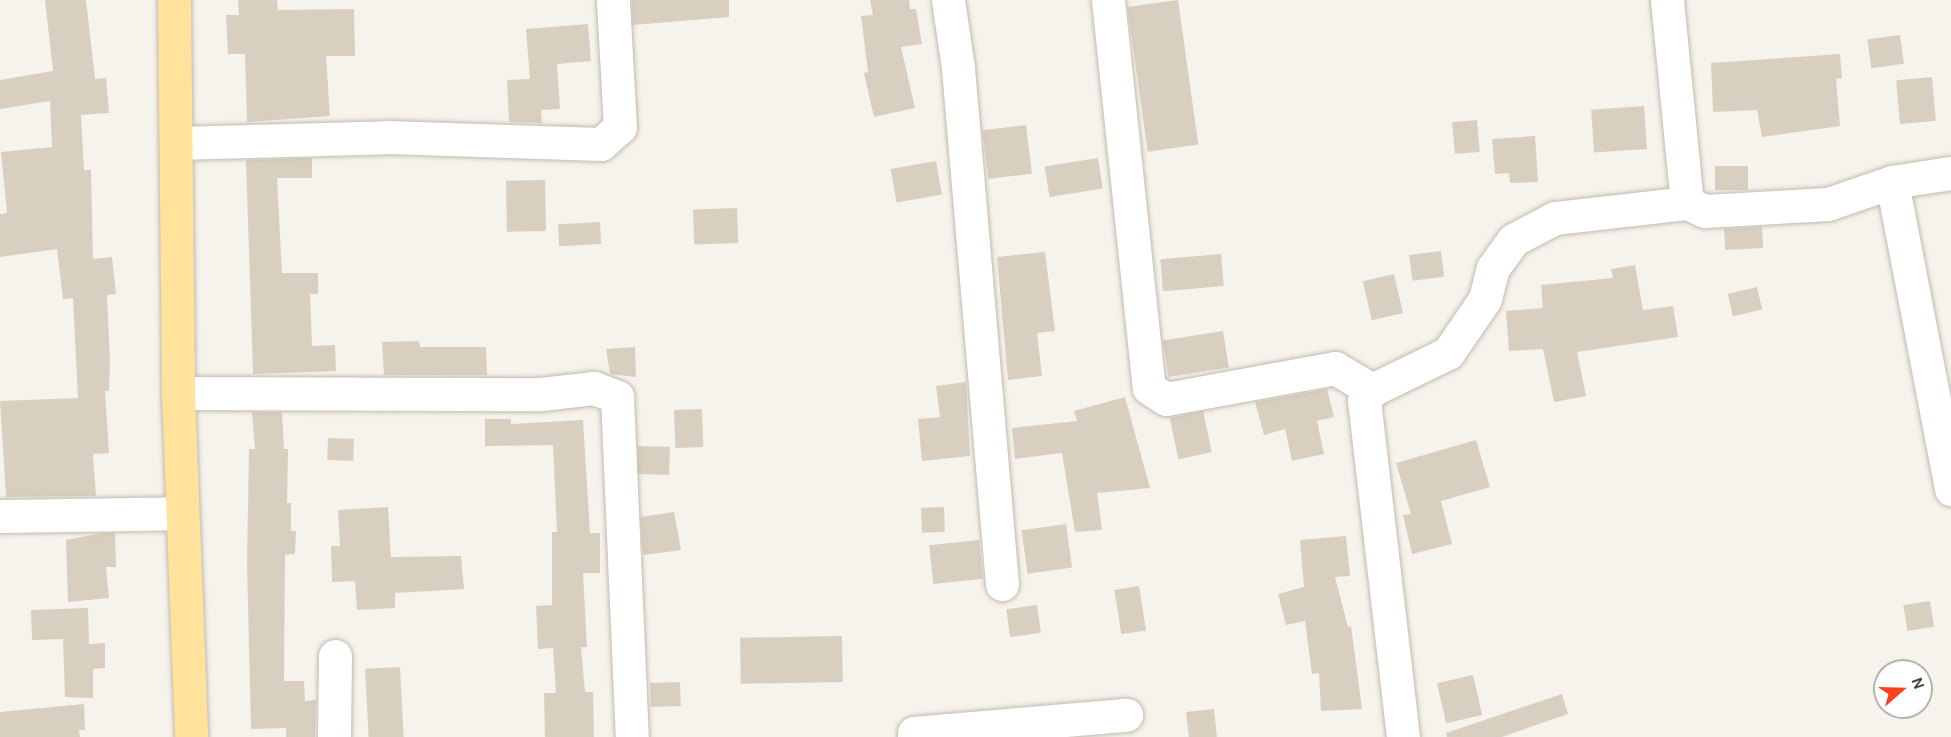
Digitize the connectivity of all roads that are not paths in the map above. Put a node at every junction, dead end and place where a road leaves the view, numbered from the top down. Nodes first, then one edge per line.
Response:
1 (174, 0) edge
2 (613, 0) edge
3 (948, 0) edge
4 (1108, 0) edge
5 (1667, 0) edge
6 (177, 144) junction
7 (1951, 173) edge
8 (1892, 182) junction
9 (1688, 203) junction
10 (1372, 390) junction
11 (178, 393) junction
12 (1951, 489) edge
13 (181, 513) junction
14 (0, 516) edge
15 (1002, 584) dead end
16 (335, 656) dead end
17 (1126, 715) dead end
18 (191, 737) edge
19 (334, 737) edge
20 (632, 737) edge
21 (914, 737) edge
22 (1403, 737) edge

1 - 6 main road
2 - 6 street
3 - 15 street
4 - 10 street
5 - 9 street
6 - 11 main road
7 - 8 street
8 - 9 street
8 - 12 street
9 - 10 street
10 - 22 street
11 - 13 main road
11 - 20 street
13 - 14 street
13 - 18 main road
16 - 19 street
17 - 21 street

